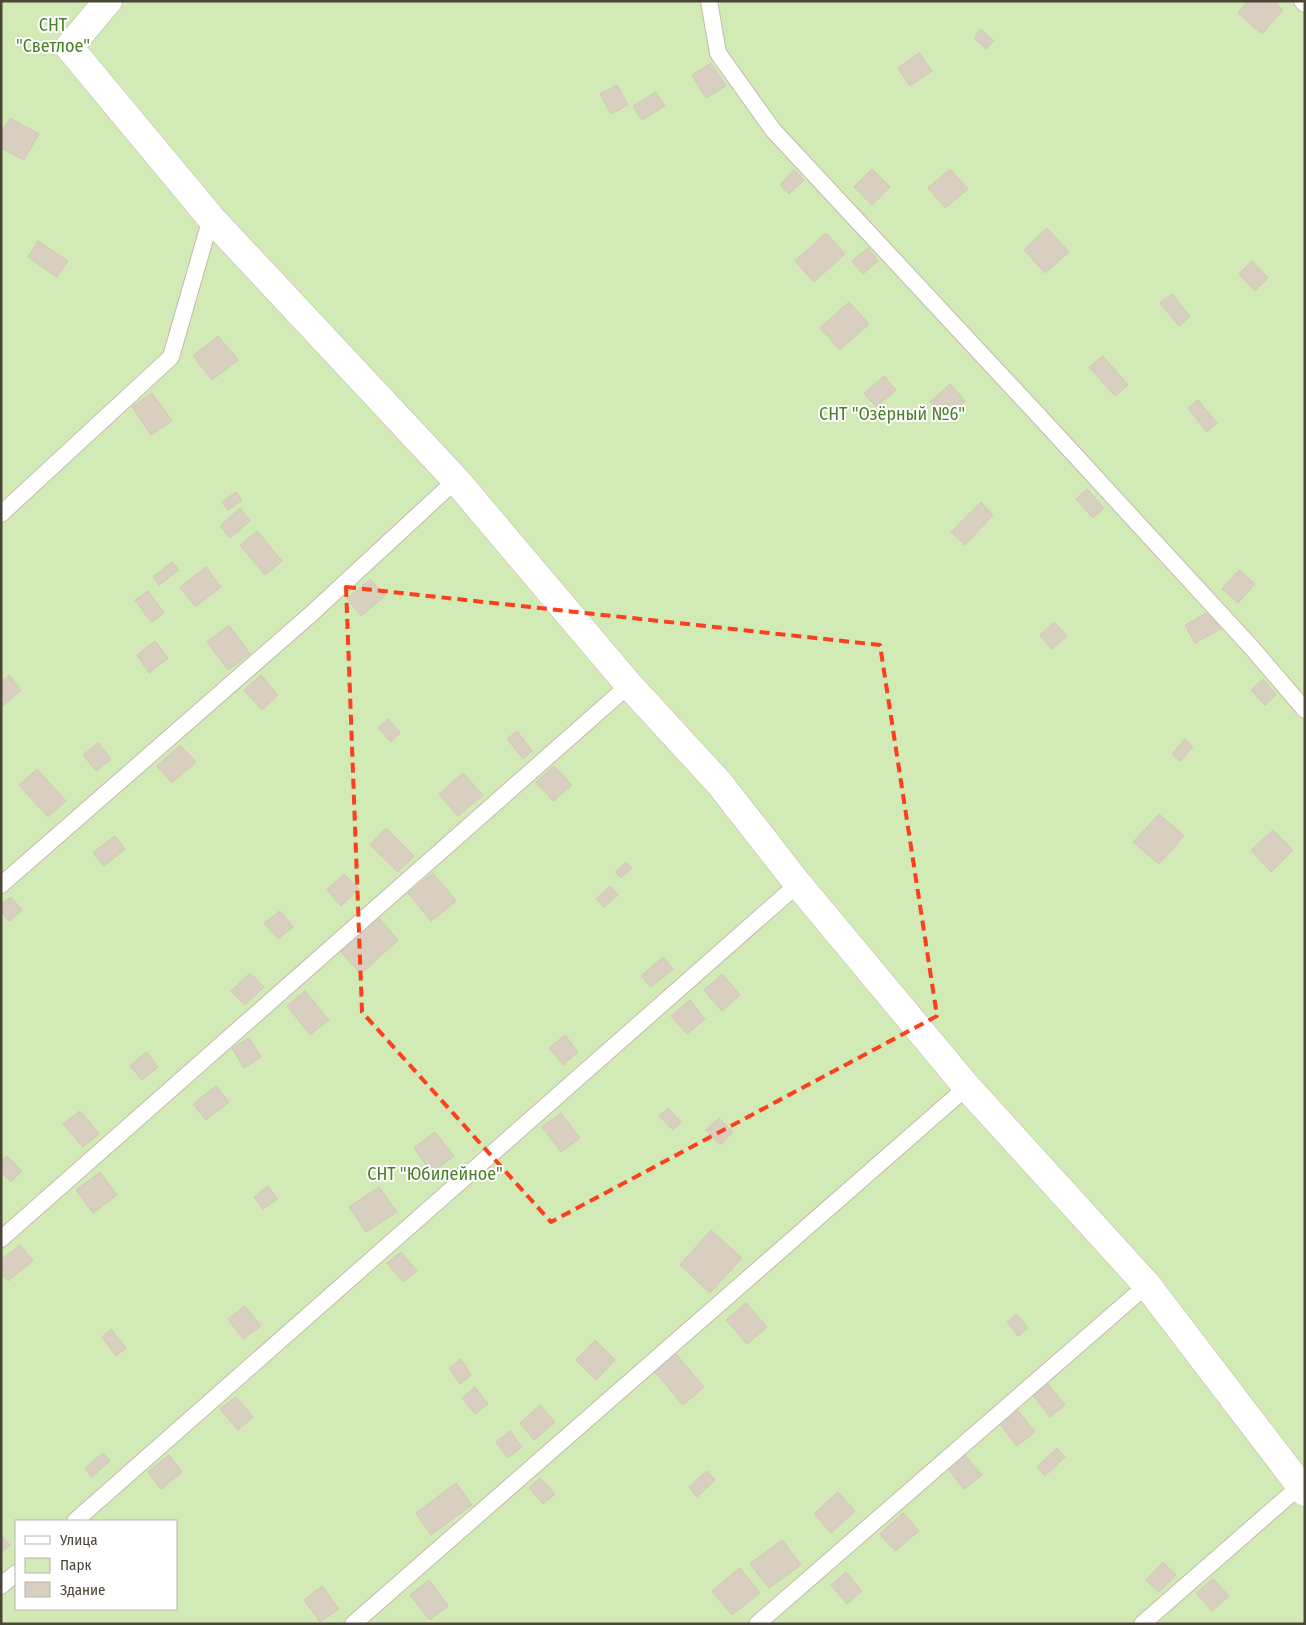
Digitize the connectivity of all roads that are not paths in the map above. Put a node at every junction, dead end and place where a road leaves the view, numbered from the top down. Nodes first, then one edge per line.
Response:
1 (108, 1) edge
2 (709, 1) edge
3 (1302, 1) edge
4 (1305, 4) edge
5 (211, 218) junction
6 (456, 480) junction
7 (1, 514) edge
8 (629, 685) junction
9 (1305, 710) edge
10 (798, 884) junction
11 (1, 885) edge
12 (967, 1087) junction
13 (1, 1239) edge
14 (1147, 1285) junction
15 (1302, 1489) edge
16 (76, 1520) edge
17 (15, 1574) edge
18 (1, 1586) edge
19 (353, 1624) edge
20 (757, 1624) edge
21 (1142, 1624) edge

1 - 5 street
2 - 9 lane
3 - 4 lane
5 - 6 street
5 - 7 lane
6 - 8 street
6 - 11 lane
8 - 10 street
8 - 13 lane
10 - 12 street
10 - 16 lane
12 - 14 street
12 - 19 lane
14 - 15 street
14 - 20 lane
15 - 21 lane
17 - 18 lane

